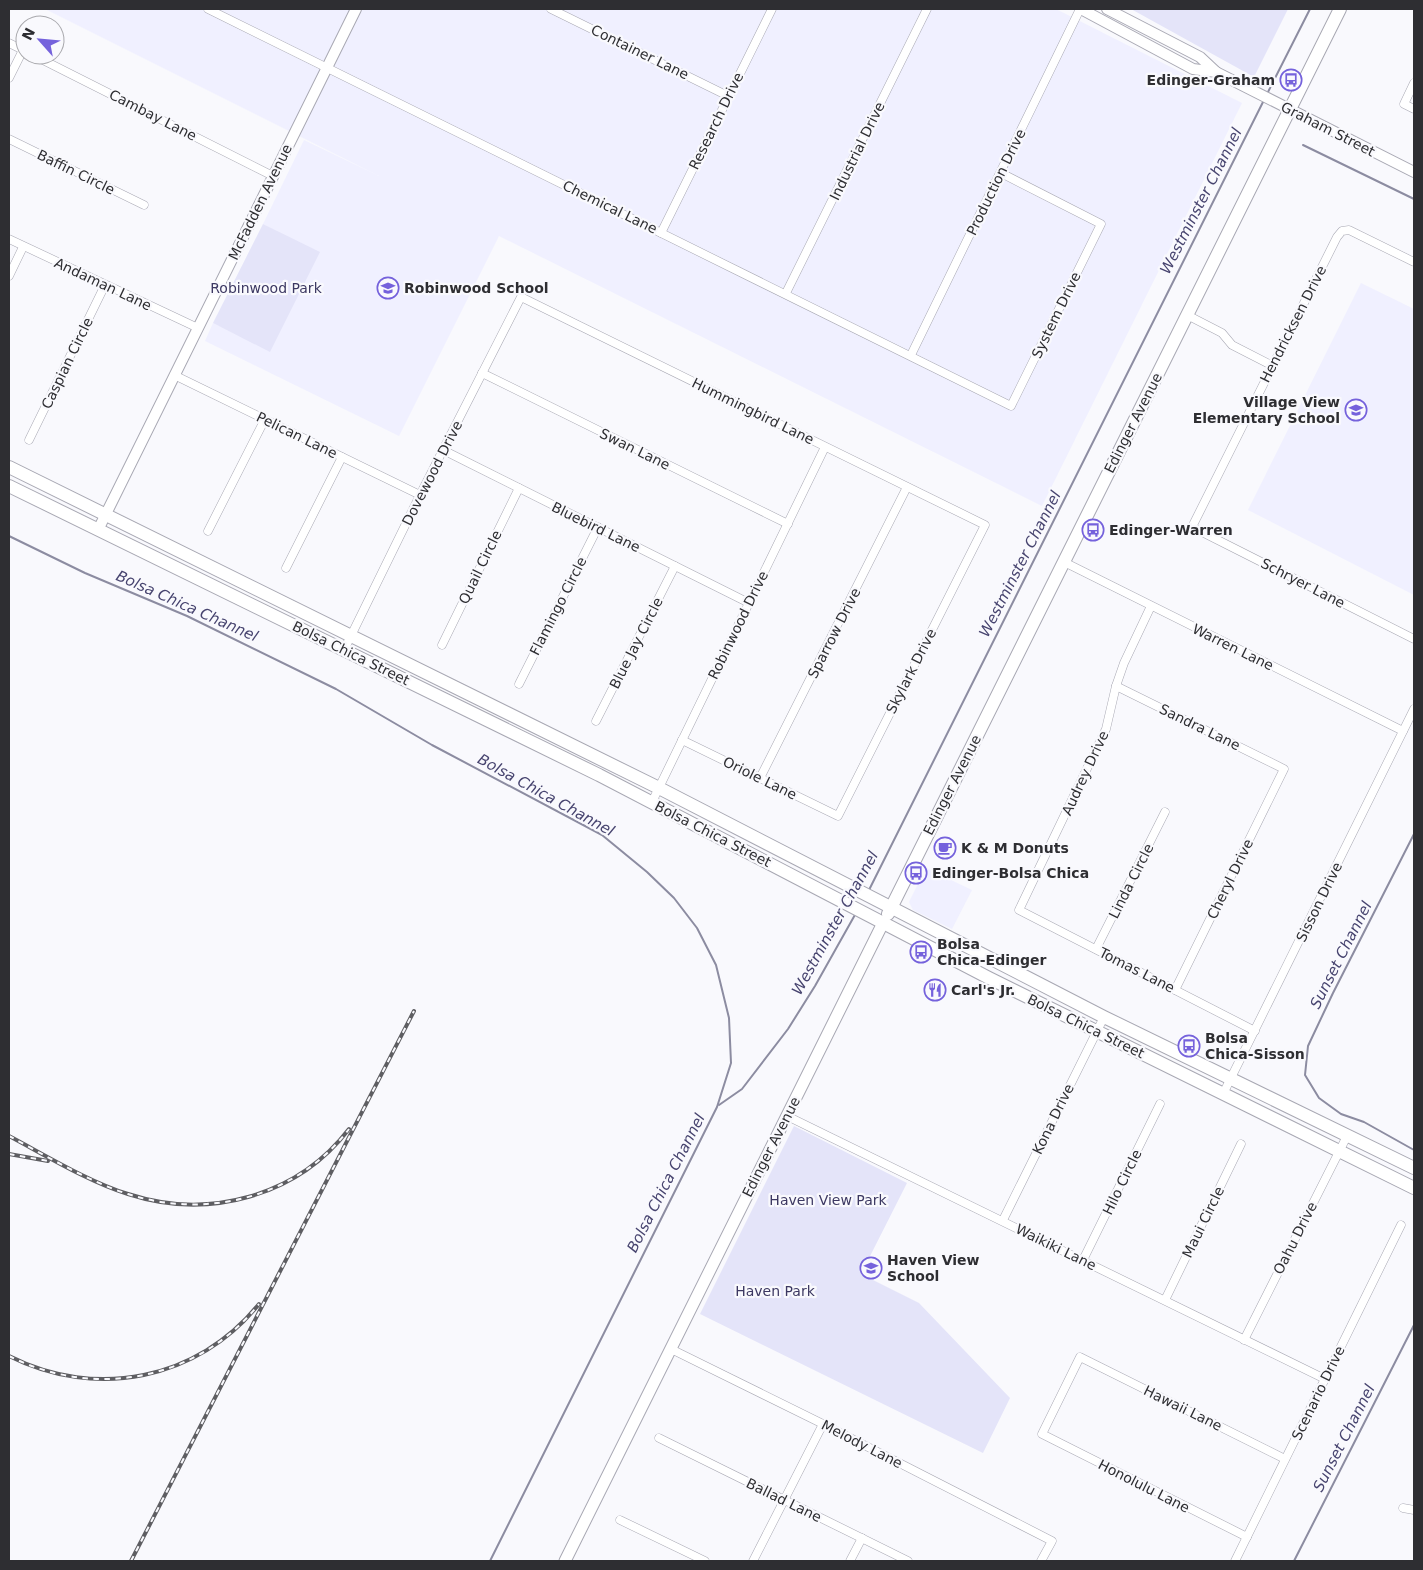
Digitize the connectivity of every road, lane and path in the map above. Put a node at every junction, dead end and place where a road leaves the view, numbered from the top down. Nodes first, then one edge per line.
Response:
1 (208, 9) edge
2 (356, 9) edge
3 (551, 9) edge
4 (772, 9) edge
5 (927, 9) edge
6 (1080, 9) edge
7 (1107, 9) edge
8 (1340, 9) edge
9 (16, 65) edge
10 (52, 65) edge
11 (327, 68) junction
12 (1216, 72) junction
13 (9, 78) edge
14 (1414, 83) edge
15 (728, 96) junction
16 (1414, 109) edge
17 (1290, 110) junction
18 (9, 139) edge
19 (1414, 172) edge
20 (1001, 173) junction
21 (273, 176) junction
22 (144, 205) dead end
23 (661, 233) junction
24 (9, 239) edge
25 (23, 247) junction
26 (1414, 262) edge
27 (9, 276) edge
28 (105, 285) junction
29 (786, 293) junction
30 (521, 297) joint
31 (1187, 315) junction
32 (198, 328) junction
33 (911, 355) junction
34 (1272, 366) junction
35 (482, 373) junction
36 (174, 375) junction
37 (1011, 406) joint
38 (266, 420) junction
39 (29, 440) dead end
40 (825, 447) junction
41 (443, 450) junction
42 (342, 457) junction
43 (9, 467) edge
44 (9, 486) edge
45 (907, 487) junction
46 (519, 488) junction
47 (420, 495) junction
48 (105, 515) junction
49 (788, 524) junction
50 (985, 525) joint
51 (1192, 527) joint
52 (598, 528) junction
53 (98, 530) junction
54 (208, 531) dead end
55 (1064, 562) junction
56 (675, 566) junction
57 (286, 568) dead end
58 (749, 603) junction
59 (1151, 606) junction
60 (351, 635) junction
61 (1414, 640) edge
62 (442, 645) dead end
63 (344, 650) junction
64 (519, 684) dead end
65 (1116, 686) junction
66 (1414, 709) edge
67 (596, 721) dead end
68 (1403, 731) junction
69 (682, 740) junction
70 (1284, 769) joint
71 (760, 778) junction
72 (659, 788) junction
73 (652, 802) junction
74 (1165, 812) dead end
75 (838, 816) joint
76 (891, 908) junction
77 (1019, 910) joint
78 (883, 923) junction
79 (1096, 949) junction
80 (997, 962) junction
81 (989, 978) junction
82 (1175, 990) junction
83 (1104, 1017) junction
84 (1097, 1031) junction
85 (1255, 1031) junction
86 (1231, 1079) junction
87 (1223, 1094) junction
88 (1160, 1104) dead end
89 (787, 1116) junction
90 (1347, 1136) junction
91 (1241, 1144) dead end
92 (1338, 1152) junction
93 (1414, 1168) edge
94 (1414, 1188) edge
95 (1003, 1220) junction
96 (1401, 1225) dead end
97 (1084, 1260) junction
98 (1165, 1300) junction
99 (1244, 1340) junction
100 (671, 1349) junction
101 (1080, 1358) joint
102 (1325, 1379) junction
103 (823, 1424) junction
104 (659, 1438) dead end
105 (1286, 1458) junction
106 (784, 1500) junction
107 (1403, 1508) dead end
108 (1414, 1510) edge
109 (620, 1520) dead end
110 (1247, 1537) junction
111 (862, 1538) junction
112 (564, 1561) edge
113 (705, 1561) edge
114 (752, 1561) edge
115 (850, 1561) edge
116 (908, 1561) edge
117 (1041, 1561) edge
118 (1235, 1561) edge

1 - 11 street, Chemical Lane
2 - 11 street, McFadden Avenue
3 - 15 street, Container Lane
4 - 15 street, Research Drive
5 - 29 street, Industrial Drive
6 - 12 street, Graham Street
6 - 20 street, Production Drive
7 - 12 street, Graham Street
8 - 17 main road, Edinger Avenue
9 - 13 street
10 - 21 street, Cambay Lane
11 - 21 street, McFadden Avenue
11 - 23 street, Chemical Lane
12 - 17 street, Graham Street
14 - 16 street
15 - 23 street, Research Drive
17 - 19 street, Graham Street
17 - 31 main road, Edinger Avenue
18 - 22 street, Baffin Circle
20 - 33 street, Production Drive
20 - 37 street, System Drive
21 - 32 street, McFadden Avenue
23 - 29 street, Chemical Lane
24 - 25 street, Andaman Lane
25 - 27 street
25 - 28 street, Andaman Lane
26 - 34 street, Hendricksen Drive
28 - 32 street, Andaman Lane
28 - 39 street, Caspian Circle
29 - 33 street, Chemical Lane
30 - 35 street, Dovewood Drive
30 - 40 street, Hummingbird Lane
31 - 34 street
31 - 55 main road, Edinger Avenue
32 - 36 street, McFadden Avenue
33 - 37 street, Chemical Lane
34 - 51 street, Hendricksen Drive
35 - 41 street, Dovewood Drive
35 - 49 street, Swan Lane
36 - 38 street, Pelican Lane
36 - 48 street, McFadden Avenue
38 - 42 street, Pelican Lane
38 - 54 street
40 - 45 street, Hummingbird Lane
40 - 49 street, Robinwood Drive
41 - 46 street, Bluebird Lane
41 - 47 street, Dovewood Drive
42 - 47 street, Pelican Lane
42 - 57 street
43 - 48 main road, Bolsa Chica Street
44 - 53 main road, Bolsa Chica Street
45 - 50 street, Hummingbird Lane
45 - 71 street, Sparrow Drive
46 - 52 street, Bluebird Lane
46 - 62 street, Quail Circle
47 - 60 street, Dovewood Drive
48 - 53 street, McFadden Avenue
48 - 60 main road, Bolsa Chica Street
49 - 58 street, Robinwood Drive
50 - 75 street, Skylark Drive
51 - 61 street, Schryer Lane
52 - 56 street, Bluebird Lane
52 - 64 street, Flamingo Circle
53 - 63 main road, Bolsa Chica Street
55 - 59 street, Warren Lane
55 - 76 main road, Edinger Avenue
56 - 58 street, Bluebird Lane
56 - 67 street, Blue Jay Circle
58 - 69 street, Robinwood Drive
59 - 65 street, Audrey Drive
59 - 68 street, Warren Lane
60 - 63 street, Dovewood Drive
60 - 72 main road, Bolsa Chica Street
63 - 73 main road, Bolsa Chica Street
65 - 70 street, Sandra Lane
65 - 77 street, Audrey Drive
66 - 68 street, Sisson Drive
68 - 85 street, Sisson Drive
69 - 71 street, Oriole Lane
69 - 72 street, Robinwood Drive
70 - 82 street, Cheryl Drive
71 - 75 street, Oriole Lane
72 - 73 street, Robinwood Drive
72 - 76 main road, Bolsa Chica Street
73 - 78 main road, Bolsa Chica Street
74 - 79 street, Linda Circle
76 - 78 main road, Edinger Avenue
76 - 80 main road, Bolsa Chica Street
77 - 79 street, Tomas Lane
78 - 81 main road, Bolsa Chica Street
78 - 89 main road, Edinger Avenue
79 - 82 street, Tomas Lane
80 - 81 main road
80 - 83 main road, Bolsa Chica Street
81 - 84 main road, Bolsa Chica Street
82 - 85 street, Tomas Lane
83 - 84 street, Kona Drive
83 - 86 main road, Bolsa Chica Street
84 - 87 main road, Bolsa Chica Street
84 - 95 street, Kona Drive
85 - 86 street, Sisson Drive
86 - 87 street, Sisson Drive
86 - 90 main road, Bolsa Chica Street
87 - 92 main road, Bolsa Chica Street
88 - 97 street, Hilo Circle
89 - 95 street, Waikiki Lane
89 - 100 main road, Edinger Avenue
90 - 92 street, Oahu Drive
90 - 93 main road, Bolsa Chica Street
91 - 98 street, Maui Circle
92 - 94 main road, Bolsa Chica Street
92 - 99 street, Oahu Drive
95 - 97 street, Waikiki Lane
96 - 102 street, Scenario Drive
97 - 98 street, Waikiki Lane
98 - 99 street, Waikiki Lane
99 - 102 street, Waikiki Lane
100 - 103 street, Melody Lane
100 - 112 main road, Edinger Avenue
101 - 105 street, Hawaii Lane
101 - 110 street, Honolulu Lane
102 - 105 street, Scenario Drive
103 - 106 street
103 - 117 street, Melody Lane
104 - 106 street, Ballad Lane
105 - 110 street, Scenario Drive
106 - 111 street, Ballad Lane
106 - 114 street
107 - 108 street
109 - 113 street
110 - 118 street, Scenario Drive
111 - 115 street
111 - 116 street, Ballad Lane

